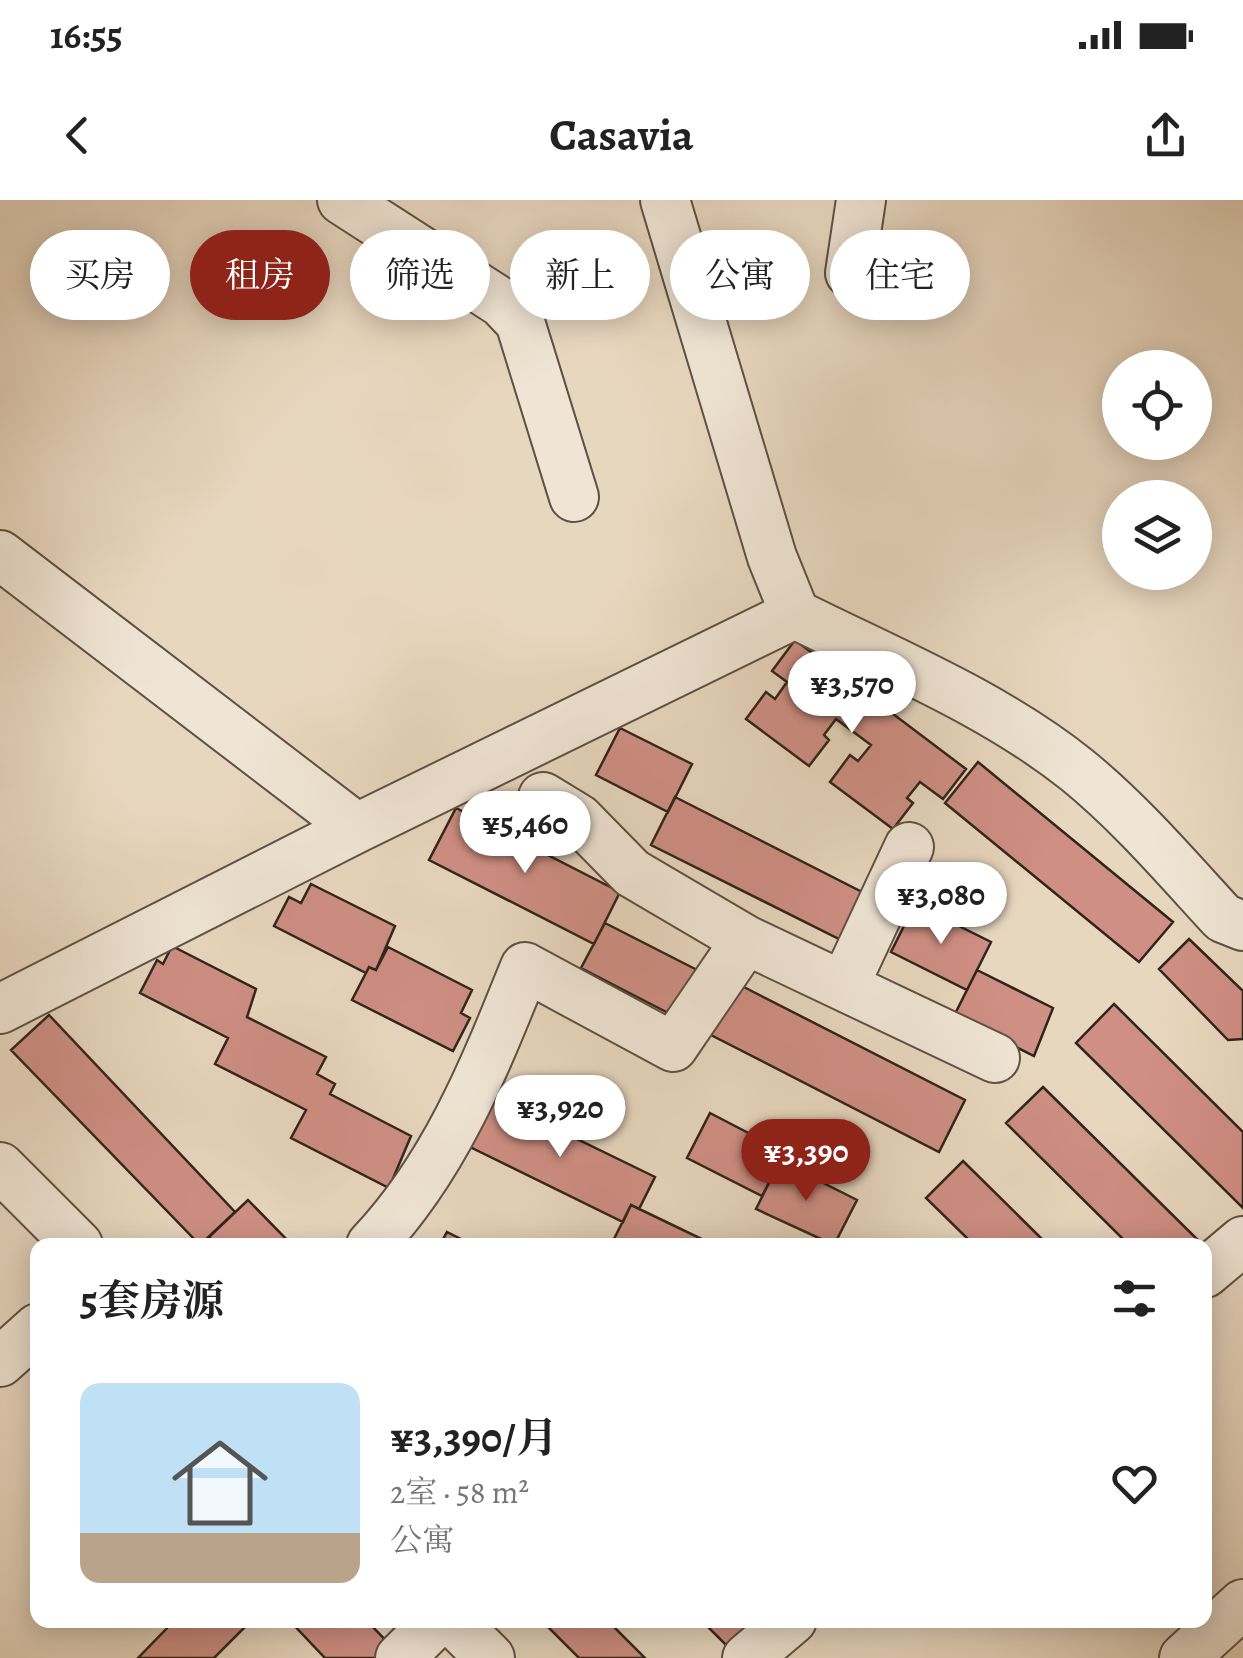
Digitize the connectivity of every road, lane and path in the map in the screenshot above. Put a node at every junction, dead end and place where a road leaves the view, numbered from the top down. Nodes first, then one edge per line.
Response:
1 (342, 200) edge
2 (665, 200) edge
3 (861, 200) edge
4 (856, 230) edge
5 (574, 497) dead end
6 (0, 555) edge
7 (795, 614) junction
8 (543, 797) dead end
9 (357, 828) junction
10 (909, 847) dead end
11 (1243, 926) edge
12 (746, 940) junction
13 (844, 986) junction
14 (0, 1009) edge
15 (995, 1058) dead end
16 (0, 1167) edge
17 (71, 1238) edge
18 (377, 1238) edge
19 (1243, 1241) edge
20 (1212, 1267) edge
21 (30, 1335) edge
22 (0, 1362) edge
23 (1243, 1604) edge
24 (430, 1628) edge
25 (460, 1628) edge
26 (783, 1628) edge
27 (400, 1658) edge
28 (490, 1658) edge
29 (747, 1658) edge
30 (1184, 1658) edge

1 - 5 street
2 - 7 street
3 - 4 street
6 - 9 street
7 - 9 street
7 - 11 street
8 - 12 street
9 - 14 street
10 - 13 street
12 - 13 street
12 - 18 street
13 - 15 street
16 - 17 street
19 - 20 street
21 - 22 street
23 - 30 street
24 - 27 street
25 - 28 street
26 - 29 street

